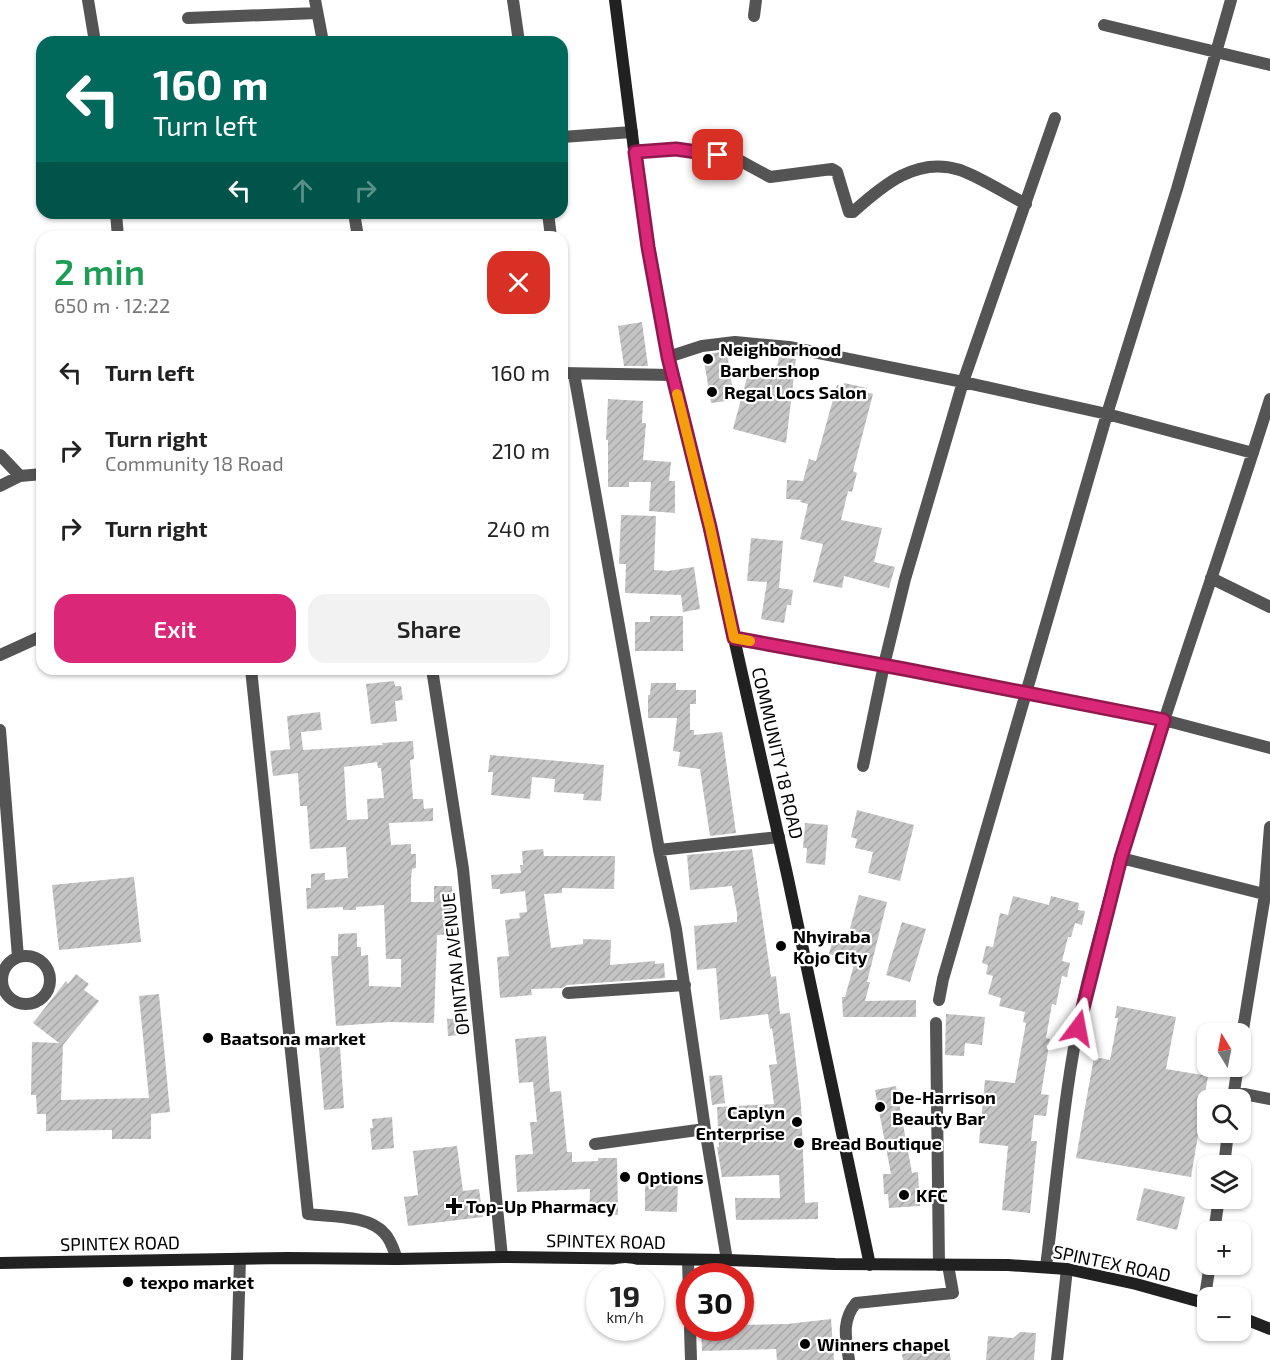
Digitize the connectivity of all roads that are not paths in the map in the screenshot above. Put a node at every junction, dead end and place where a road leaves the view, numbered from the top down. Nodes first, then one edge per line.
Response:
1 (88, 0) edge
2 (315, 0) edge
3 (513, 0) edge
4 (615, 0) edge
5 (756, 0) edge
6 (1231, 0) edge
7 (318, 14) junction
8 (754, 16) dead end
9 (188, 18) dead end
10 (1104, 25) dead end
11 (94, 36) edge
12 (322, 36) edge
13 (518, 36) edge
14 (1217, 52) junction
15 (1270, 65) edge
16 (1055, 118) dead end
17 (632, 132) junction
18 (568, 137) edge
19 (635, 152) junction
20 (1026, 204) junction
21 (668, 357) junction
22 (568, 373) edge
23 (672, 375) junction
24 (963, 382) junction
25 (1270, 399) edge
26 (1107, 414) junction
27 (1253, 453) junction
28 (0, 455) edge
29 (36, 475) edge
30 (20, 476) junction
31 (0, 486) edge
32 (1211, 578) junction
33 (1270, 607) edge
34 (734, 638) junction
35 (36, 639) edge
36 (0, 655) edge
37 (884, 665) junction
38 (252, 675) edge
39 (433, 675) edge
40 (1026, 692) junction
41 (1164, 720) junction
42 (0, 730) edge
43 (1270, 748) edge
44 (863, 766) dead end
45 (1270, 827) edge
46 (779, 837) junction
47 (659, 850) junction
48 (1121, 858) junction
49 (1266, 900) edge
50 (18, 957) junction
51 (0, 982) edge
52 (685, 985) junction
53 (568, 993) dead end
54 (939, 1000) dead end
55 (936, 1023) dead end
56 (1244, 1023) edge
57 (1251, 1097) edge
58 (1270, 1099) edge
59 (705, 1129) junction
60 (595, 1144) dead end
61 (502, 1257) junction
62 (240, 1259) junction
63 (397, 1259) junction
64 (727, 1260) junction
65 (688, 1261) joint
66 (0, 1263) edge
67 (870, 1264) junction
68 (944, 1264) junction
69 (1046, 1267) junction
70 (1067, 1269) junction
71 (1197, 1301) edge
72 (1251, 1321) edge
73 (1270, 1329) edge
74 (691, 1341) edge
75 (237, 1360) edge
76 (692, 1360) edge
77 (849, 1360) edge
78 (1057, 1360) edge

1 - 11 street
2 - 7 street
3 - 13 street
4 - 17 main road, COMMUNITY 18 ROAD
5 - 8 street
6 - 14 street
7 - 9 street
7 - 12 street
10 - 14 street
14 - 15 street
14 - 26 street
16 - 20 street
17 - 18 street
17 - 19 main road, COMMUNITY 18 ROAD
19 - 20 street
19 - 21 main road, COMMUNITY 18 ROAD
20 - 24 street
21 - 23 main road, COMMUNITY 18 ROAD
21 - 24 street
22 - 23 street
22 - 47 street
23 - 34 main road, COMMUNITY 18 ROAD
24 - 26 street
24 - 37 street
25 - 27 street
26 - 27 street
26 - 40 street
27 - 32 street
28 - 30 street
29 - 30 street
30 - 31 street
32 - 33 street
32 - 41 street
34 - 37 street
34 - 46 main road, COMMUNITY 18 ROAD
35 - 36 street
37 - 40 street
37 - 44 street
38 - 63 street
39 - 61 street, OPINTAN AVENUE
40 - 41 street
40 - 54 street
41 - 43 street
41 - 48 street
42 - 50 street
45 - 49 street
46 - 47 street
46 - 67 main road, COMMUNITY 18 ROAD
47 - 52 street
48 - 49 street
48 - 69 street
49 - 56 street
50 - 51 street
50 - 51 street
52 - 53 street
52 - 59 street
55 - 68 street
57 - 58 street
59 - 60 street
59 - 64 street
61 - 63 main road, SPINTEX ROAD
61 - 65 main road, SPINTEX ROAD
62 - 63 main road, SPINTEX ROAD
62 - 66 main road, SPINTEX ROAD
62 - 75 street
64 - 65 main road, SPINTEX ROAD
64 - 67 main road, SPINTEX ROAD
67 - 68 main road, SPINTEX ROAD
68 - 69 main road, SPINTEX ROAD
68 - 77 street
69 - 70 main road, SPINTEX ROAD
70 - 71 main road, SPINTEX ROAD
70 - 78 street
72 - 73 main road
74 - 76 street

